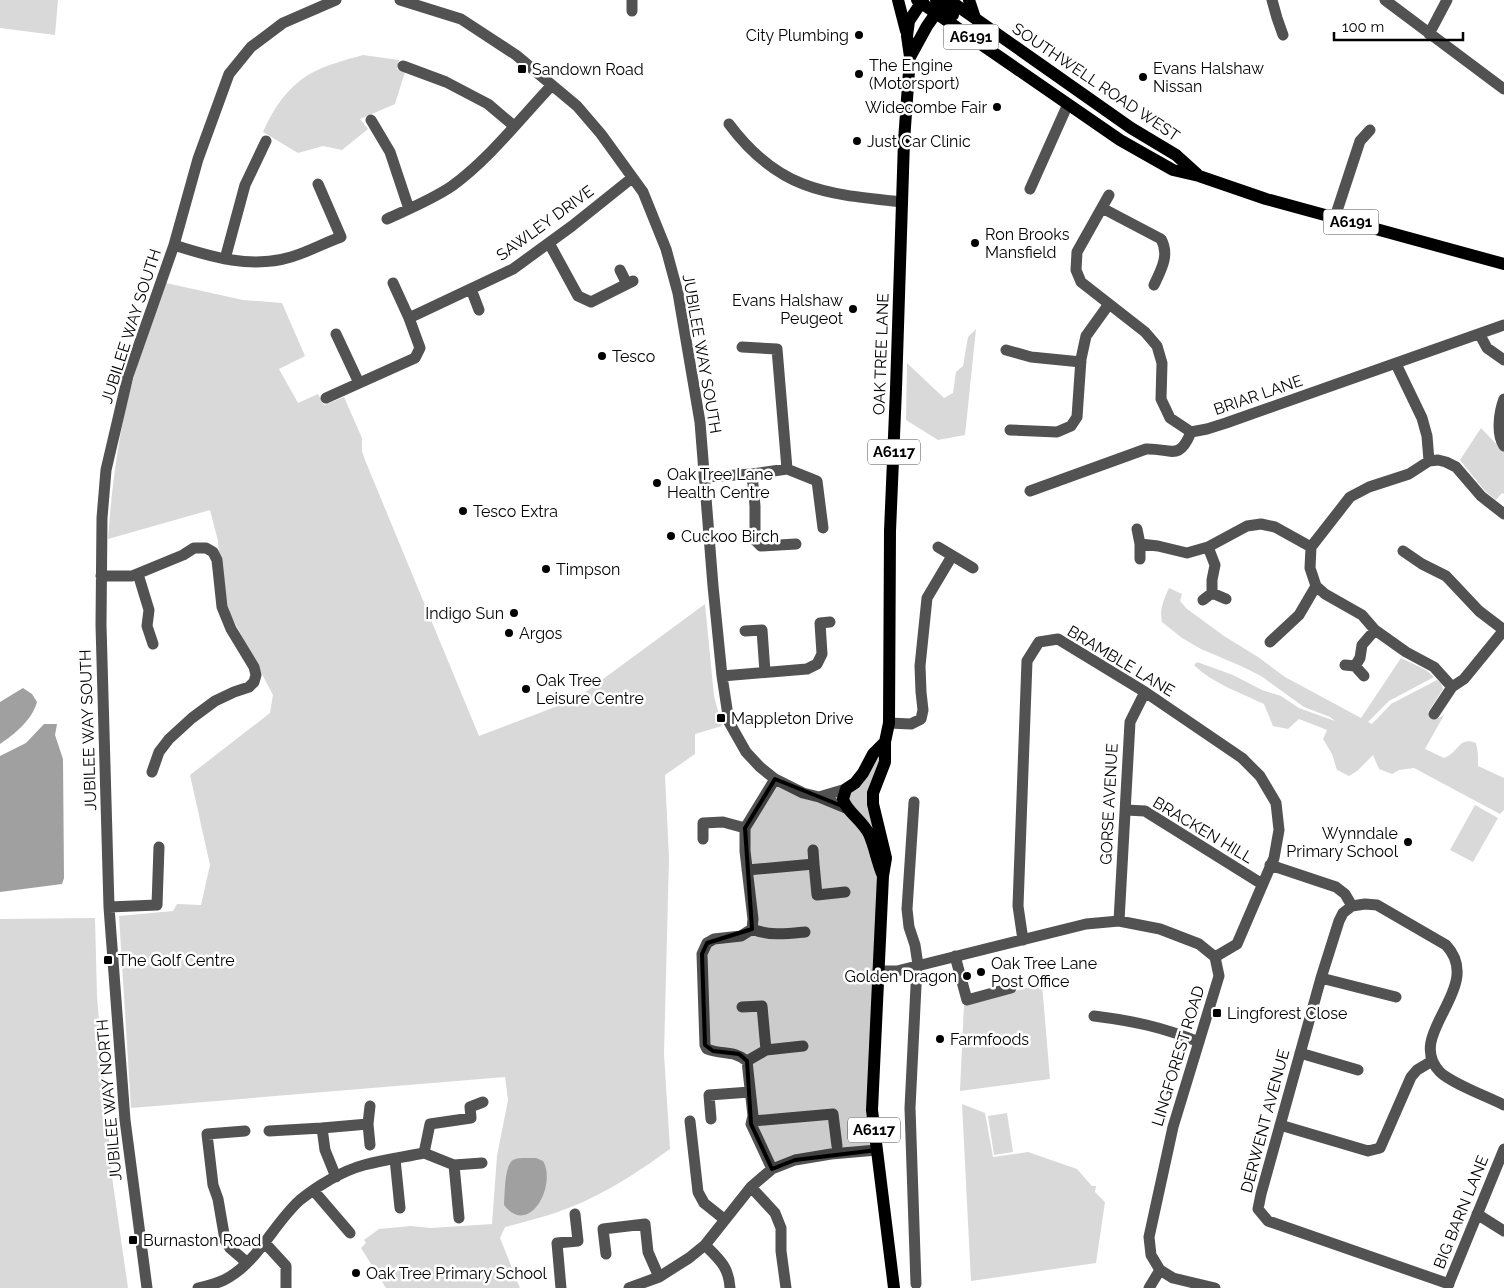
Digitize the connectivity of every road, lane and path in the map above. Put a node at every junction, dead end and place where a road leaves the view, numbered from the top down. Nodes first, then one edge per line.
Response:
1 (336, 0) edge
2 (400, 0) edge
3 (898, 0) edge
4 (968, 0) edge
5 (1272, 0) edge
6 (1385, 0) edge
7 (1447, 0) edge
8 (933, 2) edge
9 (975, 18) junction
10 (1429, 34) junction
11 (1283, 35) dead end
12 (907, 36) junction
13 (910, 57) junction
14 (404, 66) dead end
15 (552, 85) junction
16 (1504, 89) edge
17 (1068, 104) junction
18 (370, 120) dead end
19 (730, 124) dead end
20 (514, 126) junction
21 (1370, 130) dead end
22 (266, 141) dead end
23 (1199, 176) junction
24 (632, 178) junction
25 (318, 184) dead end
26 (1030, 189) dead end
27 (1109, 195) dead end
28 (902, 202) junction
29 (1102, 208) junction
30 (409, 209) junction
31 (1335, 217) junction
32 (387, 219) dead end
33 (549, 243) junction
34 (174, 244) junction
35 (225, 259) junction
36 (1504, 264) edge
37 (620, 270) dead end
38 (1160, 281) dead end
39 (394, 283) dead end
40 (471, 289) junction
41 (1109, 304) junction
42 (479, 310) dead end
43 (409, 318) junction
44 (1504, 325) edge
45 (336, 334) dead end
46 (1480, 335) junction
47 (742, 347) dead end
48 (1006, 350) dead end
49 (1504, 360) edge
50 (1081, 362) junction
51 (1396, 364) junction
52 (359, 383) junction
53 (326, 398) dead end
54 (1504, 400) edge
55 (1191, 432) junction
56 (1016, 434) dead end
57 (1504, 446) edge
58 (1429, 461) junction
59 (787, 469) junction
60 (752, 474) junction
61 (704, 477) junction
62 (1030, 491) dead end
63 (1504, 514) edge
64 (823, 528) dead end
65 (1137, 529) dead end
66 (796, 544) dead end
67 (1140, 544) junction
68 (938, 547) dead end
69 (1208, 547) junction
70 (1311, 547) junction
71 (1403, 551) dead end
72 (952, 556) junction
73 (1140, 559) dead end
74 (973, 568) dead end
75 (138, 574) junction
76 (101, 576) junction
77 (1316, 586) junction
78 (1226, 599) dead end
79 (830, 622) dead end
80 (1375, 630) junction
81 (1504, 630) edge
82 (745, 631) dead end
83 (1270, 642) dead end
84 (153, 644) dead end
85 (765, 672) junction
86 (722, 676) junction
87 (1364, 676) dead end
88 (1452, 687) junction
89 (1145, 692) junction
90 (1434, 714) dead end
91 (889, 724) junction
92 (885, 742) junction
93 (152, 772) dead end
94 (775, 779) junction
95 (850, 786) junction
96 (819, 797) junction
97 (873, 799) junction
98 (914, 802) dead end
99 (1126, 810) junction
100 (850, 811) junction
101 (745, 828) junction
102 (703, 839) dead end
103 (159, 847) dead end
104 (813, 850) dead end
105 (814, 864) junction
106 (1270, 865) junction
107 (747, 870) junction
108 (883, 876) junction
109 (1262, 884) junction
110 (845, 892) dead end
111 (1352, 906) junction
112 (108, 907) junction
113 (1119, 921) junction
114 (752, 929) junction
115 (805, 932) dead end
116 (1023, 940) junction
117 (955, 956) junction
118 (1216, 958) junction
119 (917, 965) junction
120 (878, 971) junction
121 (1321, 978) junction
122 (1011, 988) dead end
123 (1396, 998) dead end
124 (742, 1007) dead end
125 (1094, 1016) dead end
126 (1200, 1042) junction
127 (802, 1046) dead end
128 (766, 1050) junction
129 (1300, 1053) junction
130 (747, 1061) junction
131 (1432, 1061) junction
132 (1358, 1070) dead end
133 (750, 1092) junction
134 (482, 1102) dead end
135 (1504, 1105) edge
136 (370, 1106) dead end
137 (711, 1119) dead end
138 (690, 1121) dead end
139 (753, 1121) junction
140 (368, 1124) junction
141 (1280, 1125) junction
142 (322, 1128) junction
143 (245, 1131) dead end
144 (269, 1131) dead end
145 (370, 1145) dead end
146 (837, 1146) dead end
147 (1504, 1149) edge
148 (877, 1150) junction
149 (424, 1153) junction
150 (395, 1159) junction
151 (482, 1163) dead end
152 (454, 1165) junction
153 (772, 1169) junction
154 (336, 1177) junction
155 (751, 1188) junction
156 (314, 1191) junction
157 (400, 1208) dead end
158 (575, 1214) dead end
159 (1477, 1214) junction
160 (459, 1218) dead end
161 (724, 1220) junction
162 (1504, 1231) edge
163 (350, 1232) dead end
164 (264, 1242) junction
165 (706, 1245) junction
166 (606, 1254) dead end
167 (244, 1265) junction
168 (1160, 1270) junction
169 (659, 1276) junction
170 (227, 1284) edge
171 (916, 1284) dead end
172 (1448, 1286) edge
173 (147, 1288) edge
174 (198, 1288) edge
175 (286, 1288) edge
176 (561, 1288) edge
177 (629, 1288) edge
178 (730, 1288) edge
179 (786, 1288) edge
180 (894, 1288) edge
181 (1149, 1288) edge
182 (1215, 1288) edge

1 - 34 street, JUBILEE WAY SOUTH
2 - 15 street, JUBILEE WAY SOUTH
3 - 12 main road
4 - 9 main road
5 - 11 street
6 - 10 street
7 - 10 street
8 - 9 main road, SOUTHWELL ROAD WEST / A6191
8 - 12 main road, OAK TREE LANE / A6117
8 - 13 main road, OAK TREE LANE / A6117
8 - 17 main road, SOUTHWELL ROAD WEST / A6191
9 - 23 main road, SOUTHWELL ROAD WEST / A6191
10 - 16 street
12 - 13 main road, OAK TREE LANE / A6117
13 - 28 main road, OAK TREE LANE / A6117
14 - 20 street
15 - 20 street
15 - 24 street, JUBILEE WAY SOUTH
17 - 23 main road, SOUTHWELL ROAD WEST / A6191
17 - 26 street
18 - 30 street
19 - 28 street
20 - 30 street
21 - 31 street
22 - 35 street
23 - 31 main road, SOUTHWELL ROAD WEST / A6191
24 - 33 street, SAWLEY DRIVE
24 - 61 street, JUBILEE WAY SOUTH
25 - 35 street
27 - 29 street
28 - 91 main road, OAK TREE LANE / A6117
29 - 38 street
29 - 41 street
30 - 32 street
31 - 36 main road, SOUTHWELL ROAD WEST / A6191
33 - 37 street
33 - 40 street, SAWLEY DRIVE
34 - 35 street
34 - 76 street, JUBILEE WAY SOUTH
39 - 43 street
40 - 42 street
40 - 43 street, SAWLEY DRIVE
41 - 50 street
41 - 55 street
43 - 52 street
44 - 46 street, BRIAR LANE
45 - 52 street
46 - 49 street
46 - 51 street, BRIAR LANE
47 - 59 street
48 - 50 street
50 - 56 street
51 - 55 street, BRIAR LANE
51 - 58 street
52 - 53 street
54 - 57 street
55 - 62 street
58 - 63 street
58 - 70 street
59 - 60 street
59 - 64 street
60 - 61 street
60 - 66 street
61 - 86 street, JUBILEE WAY SOUTH
65 - 67 street
67 - 69 street
67 - 73 street
68 - 72 street
69 - 70 street
69 - 78 street
70 - 77 street
71 - 81 street
72 - 74 street
72 - 91 street
75 - 76 street
75 - 84 street
75 - 93 street
76 - 112 street, JUBILEE WAY SOUTH
77 - 80 street
77 - 83 street
79 - 85 street
80 - 87 street
80 - 88 street
81 - 88 street
82 - 85 street
85 - 86 street
86 - 94 street, JUBILEE WAY SOUTH
88 - 90 street
89 - 99 street, GORSE AVENUE
89 - 106 street, BRAMBLE LANE
89 - 116 street, BRAMBLE LANE
91 - 92 main road, OAK TREE LANE / A6117
92 - 95 main road, OAK TREE LANE / A6117
92 - 97 main road, OAK TREE LANE / A6117
94 - 96 street, JUBILEE WAY SOUTH
94 - 101 street
95 - 96 street
95 - 97 main road
95 - 100 main road
96 - 100 street, JUBILEE WAY SOUTH
97 - 100 main road
97 - 108 main road, A6117
98 - 119 street
99 - 109 street, BRACKEN HILL
99 - 113 street, GORSE AVENUE
100 - 108 main road, A6117
101 - 102 street
101 - 107 street
103 - 112 street
104 - 105 street
105 - 107 street
105 - 110 street
106 - 109 street, BRAMBLE LANE
106 - 111 street
107 - 114 street
108 - 120 main road, A6117
109 - 118 street, BRAMBLE LANE
111 - 121 street, DERWENT AVENUE
111 - 131 street
112 - 173 street, JUBILEE WAY NORTH
113 - 116 street
113 - 118 street
114 - 115 street
114 - 130 street
116 - 117 street
117 - 119 street
117 - 122 street
118 - 126 street, LINGFOREST ROAD
119 - 120 street
119 - 171 street
120 - 148 main road, A6117
121 - 123 street
121 - 129 street, DERWENT AVENUE
124 - 128 street
125 - 126 street
126 - 168 street, LINGFOREST ROAD
127 - 128 street
128 - 130 street
129 - 132 street
129 - 141 street, DERWENT AVENUE
130 - 133 street
131 - 135 street
131 - 141 street
133 - 137 street
133 - 139 street
134 - 149 street
136 - 140 street
138 - 161 street
139 - 146 street
139 - 153 street
140 - 142 street
140 - 145 street
141 - 172 street, DERWENT AVENUE
142 - 144 street
142 - 154 street
143 - 167 street
147 - 159 street, BIG BARN LANE
148 - 153 street
148 - 180 main road, A6117
149 - 150 street
149 - 152 street
150 - 154 street
150 - 157 street
151 - 152 street
152 - 160 street
153 - 155 street
154 - 156 street
155 - 161 street
155 - 179 street
156 - 163 street
156 - 164 street
158 - 176 street
159 - 162 street
159 - 172 street, BIG BARN LANE
161 - 165 street
164 - 167 street
164 - 175 street
165 - 169 street
165 - 178 street
166 - 169 street
167 - 170 street
168 - 181 street
168 - 182 street
169 - 177 street
170 - 174 street

